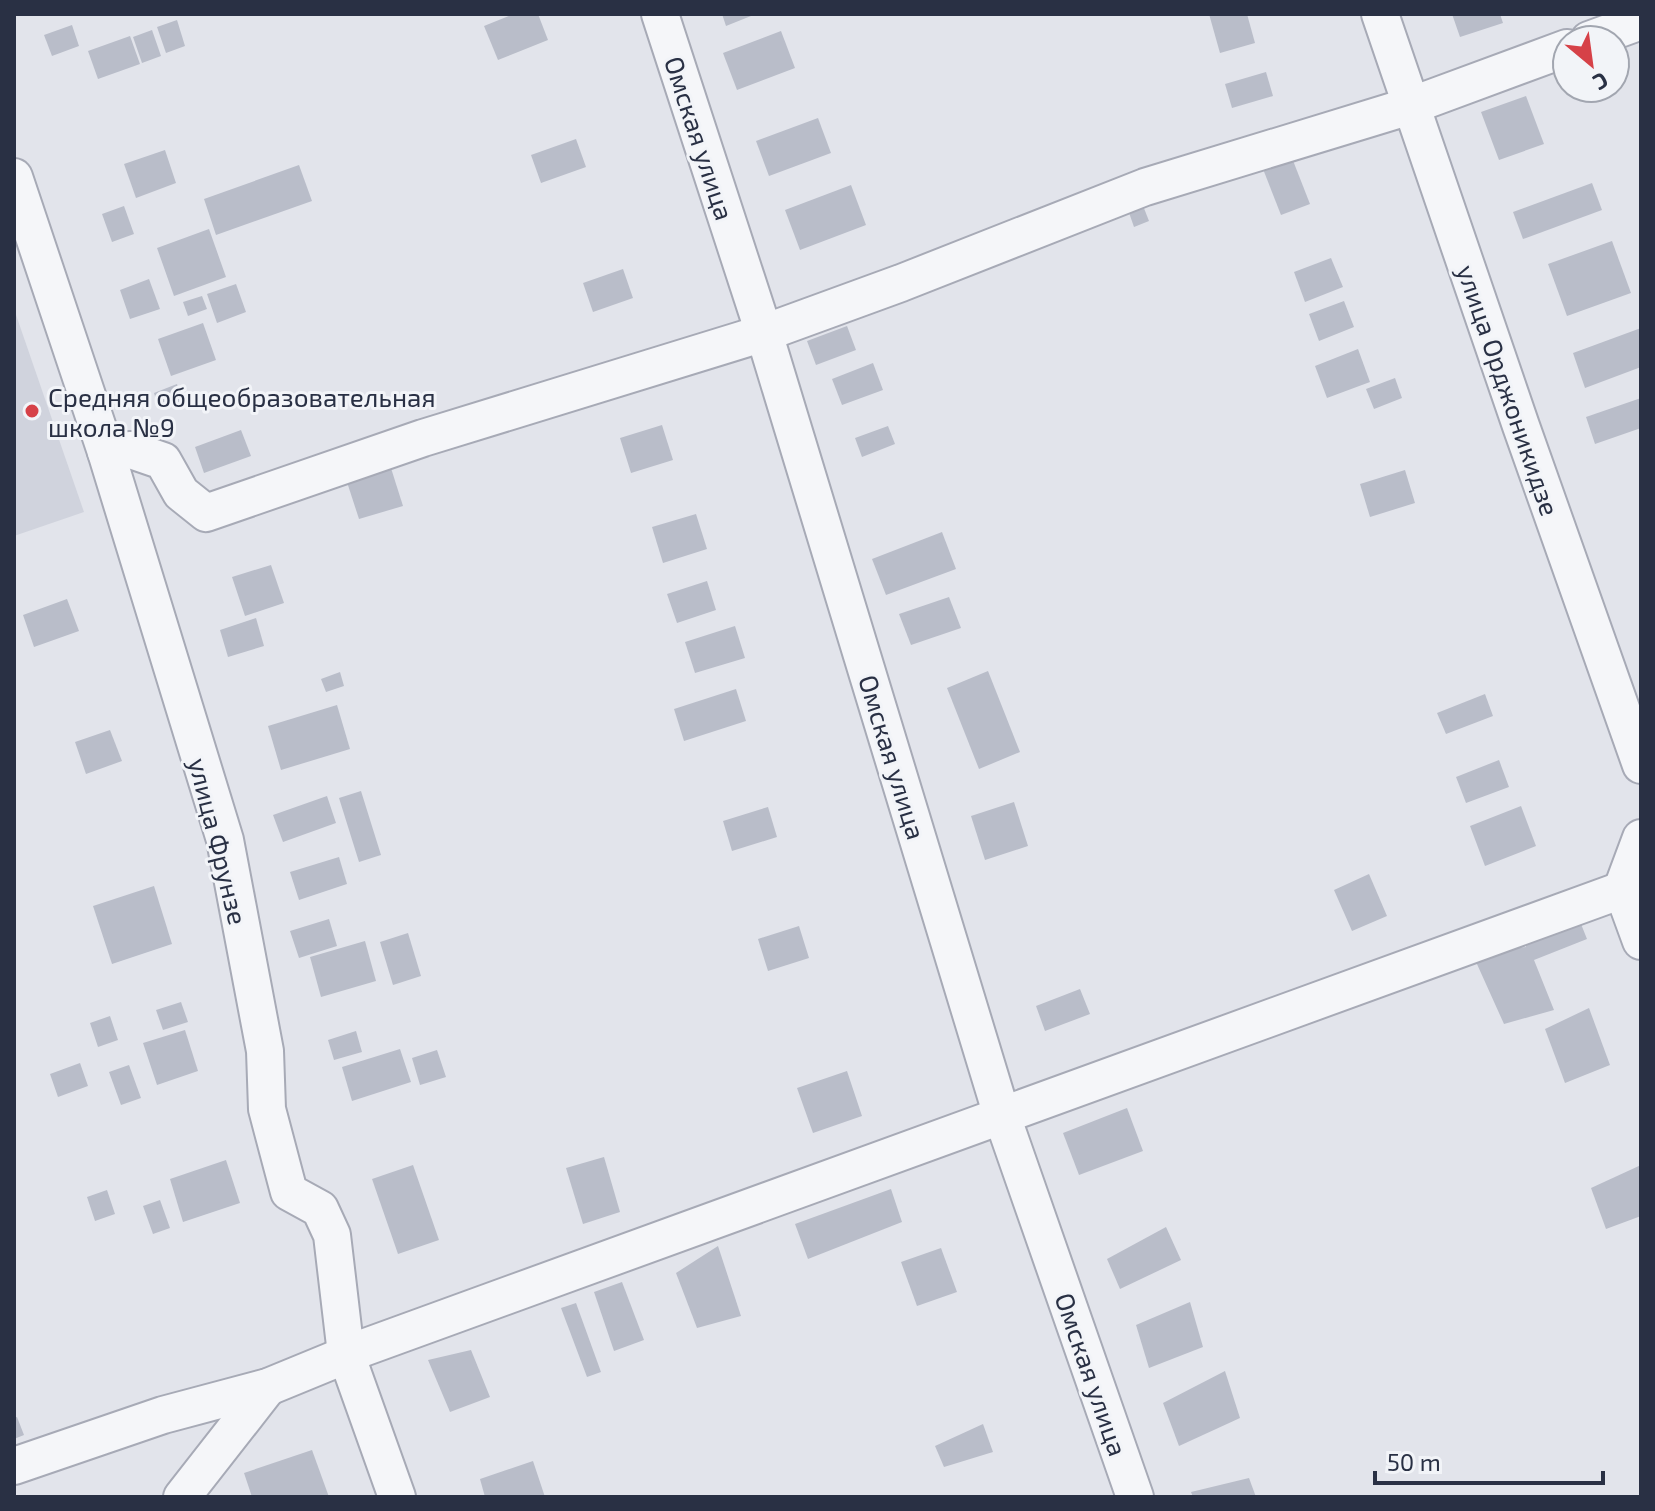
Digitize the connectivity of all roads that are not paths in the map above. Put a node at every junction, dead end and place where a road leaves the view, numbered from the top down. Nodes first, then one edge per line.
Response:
1 (660, 14) edge
2 (1380, 14) edge
3 (1551, 54) edge
4 (1410, 106) junction
5 (14, 177) edge
6 (764, 333) junction
7 (106, 452) junction
8 (1641, 765) edge
9 (1641, 838) edge
10 (1632, 886) edge
11 (1641, 941) edge
12 (1002, 1116) junction
13 (346, 1354) junction
14 (268, 1387) junction
15 (14, 1466) edge
16 (182, 1497) edge
17 (397, 1497) edge
18 (1135, 1497) edge

1 - 6 street, Омская улица
2 - 4 street, улица Орджоникидзе
3 - 4 street
4 - 6 street
4 - 8 street, улица Орджоникидзе
5 - 7 street, улица Фрунзе
6 - 7 street
6 - 12 street, Омская улица
7 - 13 street, улица Фрунзе
9 - 10 street
10 - 11 street
10 - 12 street
12 - 13 street
12 - 18 street, Омская улица
13 - 14 street
13 - 17 street, улица Фрунзе
14 - 15 street
14 - 16 street

